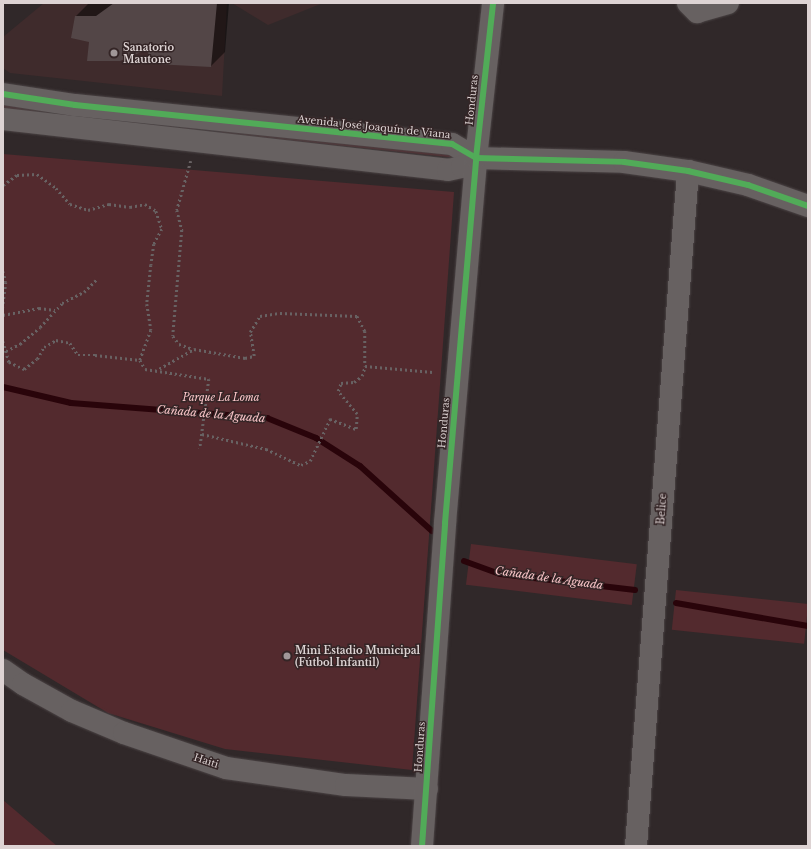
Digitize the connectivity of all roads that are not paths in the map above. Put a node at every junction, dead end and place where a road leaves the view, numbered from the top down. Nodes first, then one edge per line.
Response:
1 (493, 3) edge
2 (688, 3) edge
3 (728, 3) edge
4 (3, 94) edge
5 (3, 119) edge
6 (210, 119) junction
7 (202, 142) junction
8 (476, 158) junction
9 (688, 171) junction
10 (806, 199) edge
11 (3, 670) edge
12 (427, 789) junction
13 (422, 846) edge
14 (636, 846) edge

1 - 8 street, Honduras
2 - 3 street
4 - 6 street, Avenida José Joaquín de Viana
5 - 7 street
6 - 7 street
6 - 8 street, Avenida José Joaquín de Viana
7 - 8 street
8 - 9 street, Avenida José Joaquín de Viana
8 - 12 street, Honduras
9 - 10 street, Avenida José Joaquín de Viana
9 - 14 street, Belice
11 - 12 street, Haiti
12 - 13 street, Honduras

